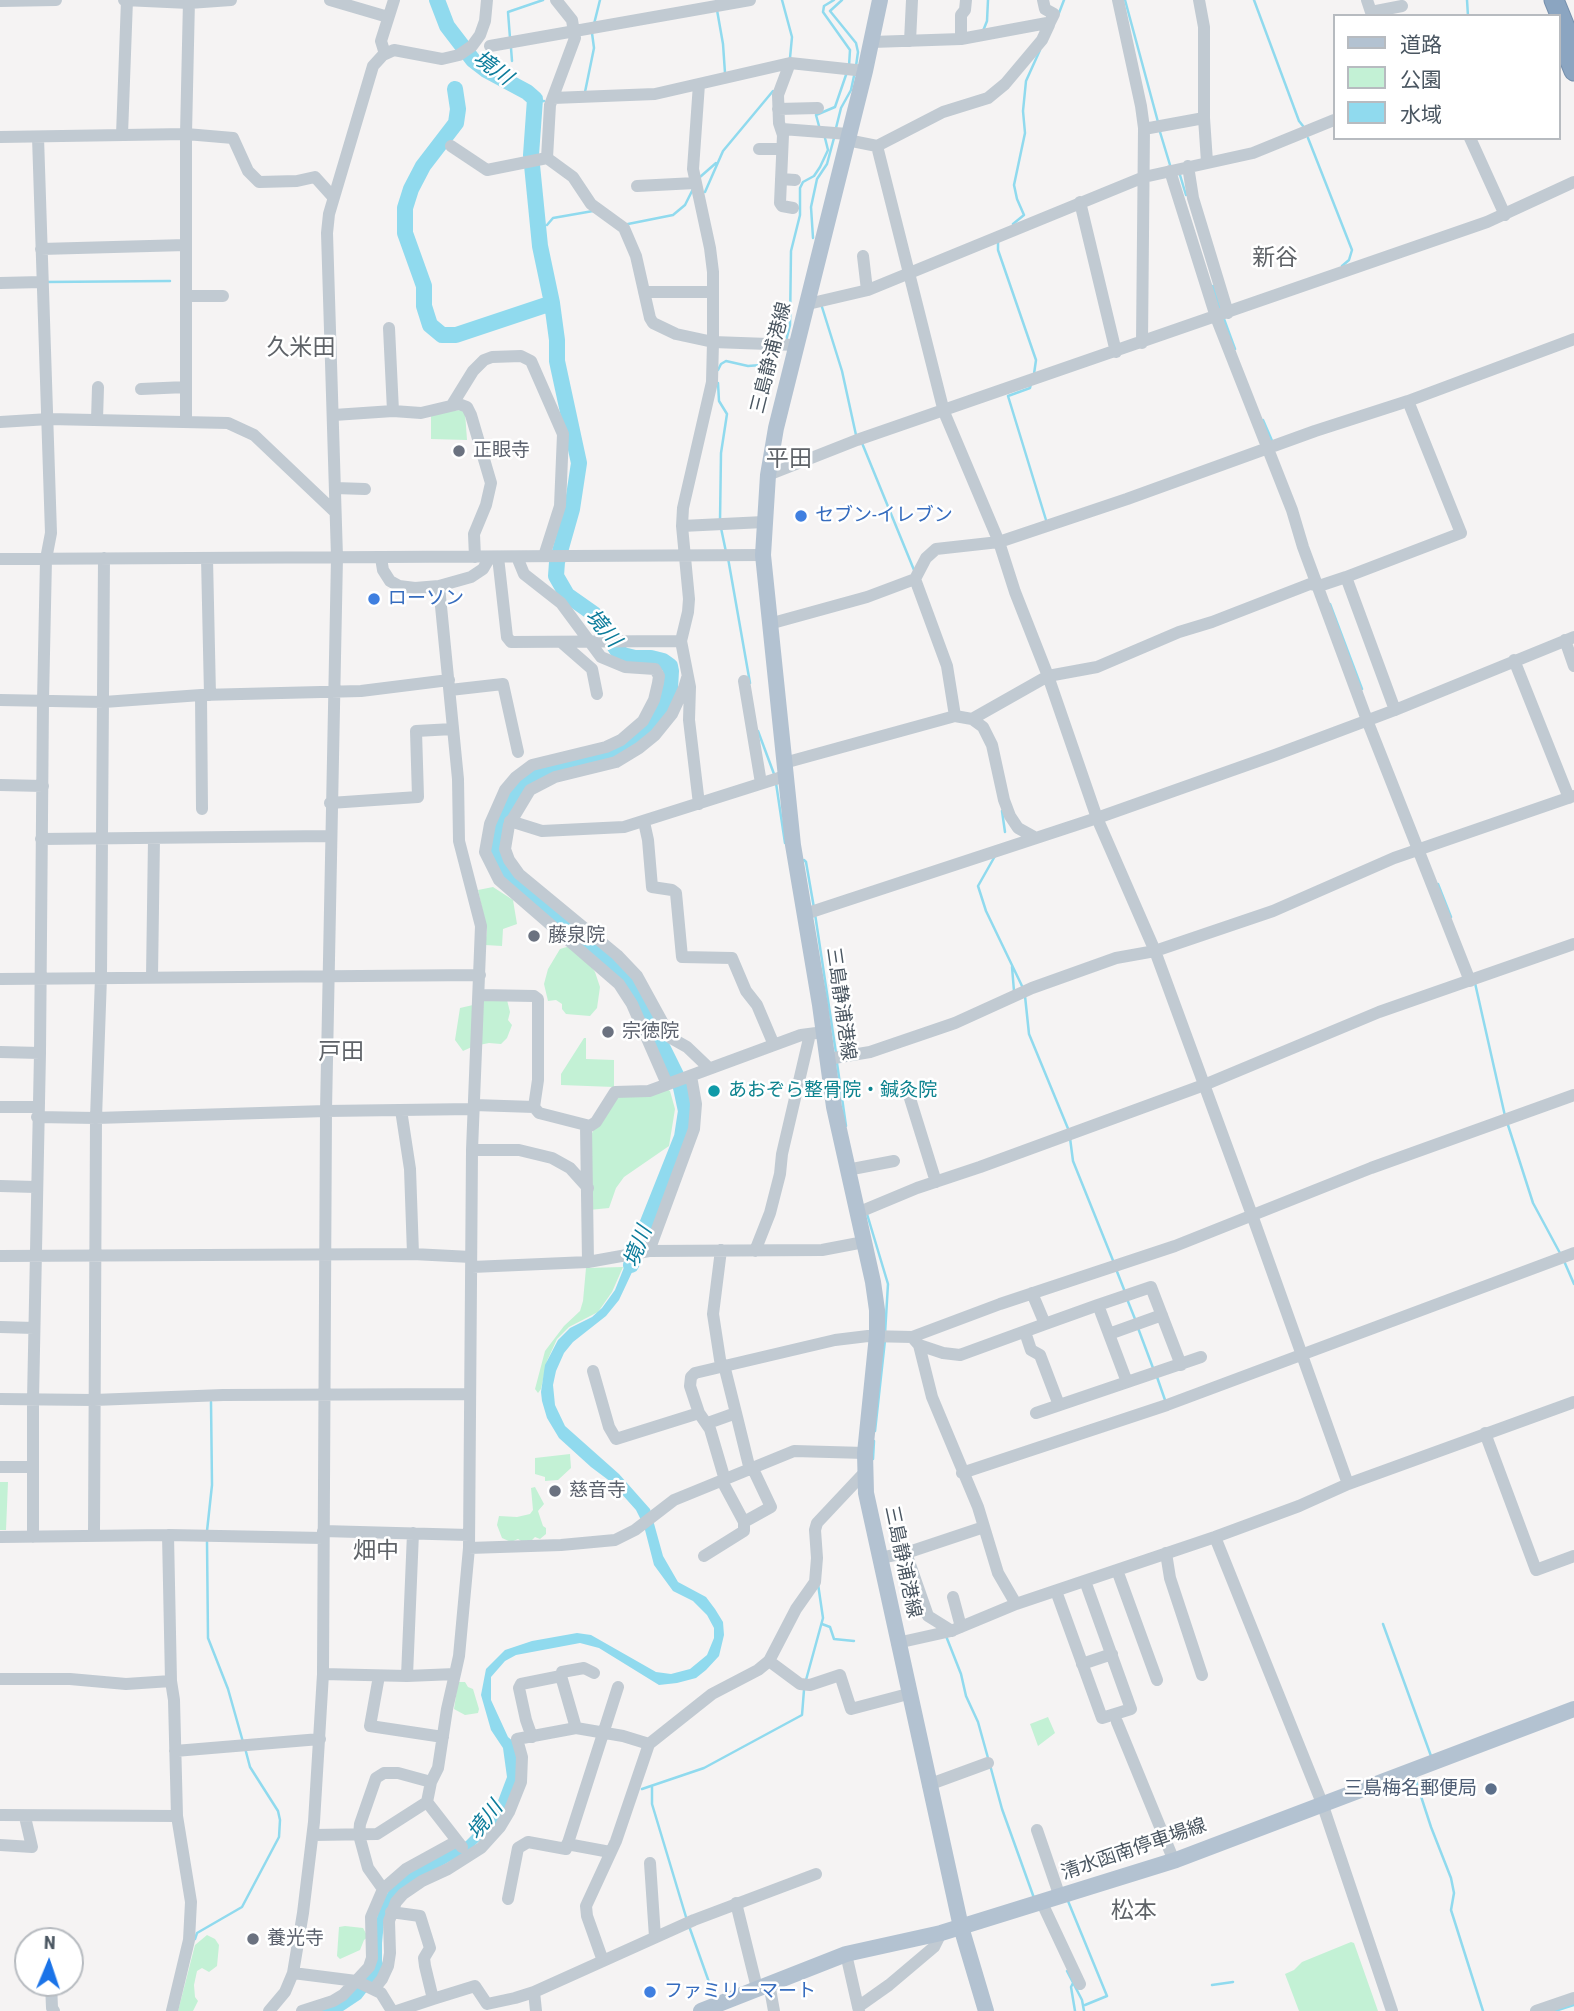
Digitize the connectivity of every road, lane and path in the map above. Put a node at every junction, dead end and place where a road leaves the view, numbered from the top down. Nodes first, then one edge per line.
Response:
1 (57, 0) edge
2 (125, 0) edge
3 (231, 0) edge
4 (330, 0) edge
5 (394, 0) edge
6 (487, 0) edge
7 (556, 0) edge
8 (750, 0) edge
9 (880, 0) edge
10 (912, 0) edge
11 (967, 0) edge
12 (1043, 0) edge
13 (1118, 0) edge
14 (1199, 0) edge
15 (1367, 0) edge
16 (0, 1) edge
17 (189, 2) edge
18 (690, 5) edge
19 (1402, 6) dead end
20 (388, 17) junction
21 (1560, 22) edge
22 (1560, 23) edge
23 (1049, 24) junction
24 (575, 31) junction
25 (961, 39) junction
26 (911, 41) junction
27 (872, 42) junction
28 (490, 46) dead end
29 (1574, 49) edge
30 (385, 54) junction
31 (790, 63) junction
32 (865, 71) junction
33 (1574, 71) edge
34 (699, 84) junction
35 (553, 97) junction
36 (818, 108) dead end
37 (778, 109) junction
38 (1204, 118) junction
39 (1332, 121) edge
40 (782, 129) junction
41 (1144, 129) junction
42 (186, 134) junction
43 (122, 135) junction
44 (0, 137) edge
45 (38, 137) junction
46 (848, 137) junction
47 (1472, 140) edge
48 (451, 146) dead end
49 (877, 146) junction
50 (759, 149) dead end
51 (782, 149) junction
52 (544, 159) junction
53 (1207, 162) junction
54 (1177, 169) junction
55 (1144, 177) junction
56 (781, 179) junction
57 (795, 180) dead end
58 (1574, 182) edge
59 (695, 183) junction
60 (637, 186) dead end
61 (334, 197) junction
62 (1080, 202) junction
63 (793, 208) dead end
64 (1505, 215) junction
65 (186, 246) junction
66 (41, 249) junction
67 (863, 256) dead end
68 (908, 272) junction
69 (42, 282) junction
70 (0, 283) edge
71 (867, 290) junction
72 (644, 292) junction
73 (713, 292) junction
74 (186, 296) junction
75 (223, 296) dead end
76 (808, 304) junction
77 (1222, 315) junction
78 (388, 328) dead end
79 (1574, 338) edge
80 (713, 342) junction
81 (1142, 343) junction
82 (796, 345) junction
83 (1116, 352) junction
84 (98, 387) dead end
85 (186, 387) junction
86 (141, 389) dead end
87 (1408, 401) junction
88 (452, 405) junction
89 (393, 411) junction
90 (944, 412) junction
91 (334, 415) junction
92 (49, 419) junction
93 (97, 419) junction
94 (186, 421) junction
95 (0, 422) edge
96 (1268, 448) junction
97 (768, 475) junction
98 (335, 488) junction
99 (365, 489) dead end
100 (335, 512) junction
101 (764, 522) junction
102 (682, 526) junction
103 (999, 542) junction
104 (763, 555) junction
105 (517, 556) junction
106 (546, 556) junction
107 (684, 556) junction
108 (337, 557) junction
109 (475, 557) junction
110 (494, 557) junction
111 (104, 558) junction
112 (207, 558) junction
113 (381, 558) junction
114 (0, 559) edge
115 (46, 559) junction
116 (1346, 577) junction
117 (915, 579) junction
118 (1317, 585) junction
119 (439, 586) junction
120 (769, 624) junction
121 (1569, 638) edge
122 (681, 641) junction
123 (561, 642) junction
124 (589, 642) junction
125 (1514, 660) junction
126 (1574, 666) edge
127 (688, 671) junction
128 (1048, 676) junction
129 (744, 681) dead end
130 (449, 685) junction
131 (333, 690) junction
132 (597, 694) dead end
133 (206, 695) junction
134 (0, 700) edge
135 (43, 701) junction
136 (104, 702) junction
137 (1395, 710) junction
138 (955, 716) junction
139 (972, 719) junction
140 (1370, 719) junction
141 (453, 729) junction
142 (518, 752) dead end
143 (785, 770) junction
144 (761, 783) junction
145 (0, 785) edge
146 (43, 786) junction
147 (1572, 797) edge
148 (330, 803) junction
149 (699, 804) junction
150 (202, 809) dead end
151 (1097, 818) junction
152 (510, 821) junction
153 (643, 822) junction
154 (330, 836) junction
155 (154, 838) junction
156 (1037, 838) junction
157 (41, 839) junction
158 (101, 840) junction
159 (1419, 849) junction
160 (812, 912) junction
161 (1574, 944) edge
162 (1155, 951) junction
163 (329, 975) junction
164 (480, 975) junction
165 (101, 977) junction
166 (152, 977) junction
167 (0, 979) edge
168 (40, 979) junction
169 (1470, 981) junction
170 (479, 995) junction
171 (817, 1033) junction
172 (670, 1038) junction
173 (651, 1042) junction
174 (774, 1045) junction
175 (0, 1052) edge
176 (40, 1053) junction
177 (828, 1059) junction
178 (709, 1068) junction
179 (689, 1077) junction
180 (669, 1083) junction
181 (1204, 1085) junction
182 (908, 1092) dead end
183 (1574, 1096) edge
184 (0, 1107) edge
185 (473, 1107) junction
186 (534, 1107) junction
187 (401, 1110) junction
188 (326, 1111) junction
189 (37, 1112) junction
190 (96, 1118) junction
191 (586, 1126) junction
192 (472, 1150) junction
193 (894, 1161) dead end
194 (847, 1170) junction
195 (936, 1182) junction
196 (0, 1186) edge
197 (35, 1187) junction
198 (588, 1188) junction
199 (857, 1213) junction
200 (1252, 1215) junction
201 (864, 1242) junction
202 (721, 1250) junction
203 (647, 1251) junction
204 (755, 1251) junction
205 (1574, 1253) edge
206 (326, 1254) junction
207 (413, 1254) junction
208 (0, 1256) edge
209 (34, 1257) junction
210 (97, 1257) junction
211 (471, 1262) junction
212 (588, 1262) junction
213 (1032, 1293) junction
214 (1098, 1305) junction
215 (1162, 1315) junction
216 (1045, 1324) junction
217 (0, 1327) edge
218 (34, 1328) junction
219 (1025, 1332) junction
220 (877, 1335) junction
221 (1109, 1335) junction
222 (915, 1341) junction
223 (1301, 1353) junction
224 (1201, 1357) dead end
225 (722, 1365) junction
226 (1181, 1365) junction
227 (593, 1371) dead end
228 (1126, 1382) junction
229 (470, 1394) junction
230 (324, 1395) junction
231 (0, 1399) edge
232 (33, 1400) junction
233 (94, 1400) junction
234 (1574, 1402) edge
235 (1059, 1405) junction
236 (699, 1413) junction
237 (736, 1413) junction
238 (1036, 1413) dead end
239 (708, 1423) junction
240 (1485, 1433) junction
241 (865, 1453) junction
242 (0, 1466) edge
243 (32, 1467) junction
244 (751, 1470) junction
245 (864, 1474) junction
246 (962, 1474) junction
247 (724, 1480) junction
248 (1348, 1484) junction
249 (744, 1522) junction
250 (984, 1527) junction
251 (413, 1533) junction
252 (94, 1535) junction
253 (168, 1535) junction
254 (323, 1535) junction
255 (0, 1537) edge
256 (33, 1537) junction
257 (1215, 1537) junction
258 (469, 1542) junction
259 (906, 1553) junction
260 (1166, 1553) junction
261 (704, 1556) dead end
262 (1574, 1556) edge
263 (879, 1558) junction
264 (1117, 1570) junction
265 (1086, 1581) junction
266 (1056, 1591) junction
267 (953, 1597) dead end
268 (1016, 1604) junction
269 (956, 1629) junction
270 (897, 1643) junction
271 (1112, 1654) junction
272 (769, 1661) junction
273 (1082, 1664) junction
274 (594, 1673) dead end
275 (323, 1674) junction
276 (455, 1674) junction
277 (1202, 1675) dead end
278 (379, 1676) junction
279 (408, 1676) junction
280 (561, 1676) junction
281 (0, 1679) edge
282 (1157, 1680) dead end
283 (171, 1681) junction
284 (618, 1687) dead end
285 (908, 1694) junction
286 (1574, 1709) edge
287 (1117, 1722) dead end
288 (576, 1728) junction
289 (604, 1733) junction
290 (443, 1737) junction
291 (532, 1737) junction
292 (320, 1739) junction
293 (649, 1744) junction
294 (175, 1751) junction
295 (988, 1763) dead end
296 (431, 1782) junction
297 (928, 1785) junction
298 (427, 1802) junction
299 (1322, 1803) junction
300 (0, 1815) edge
301 (177, 1816) junction
302 (25, 1817) junction
303 (1037, 1830) dead end
304 (313, 1835) junction
305 (359, 1835) junction
306 (457, 1841) junction
307 (567, 1844) junction
308 (0, 1845) edge
309 (610, 1852) junction
310 (469, 1856) junction
311 (1174, 1860) junction
312 (650, 1863) dead end
313 (816, 1874) dead end
314 (383, 1889) junction
315 (1060, 1897) junction
316 (508, 1899) dead end
317 (736, 1903) junction
318 (1042, 1903) junction
319 (391, 1912) junction
320 (961, 1927) junction
321 (941, 1933) junction
322 (655, 1937) junction
323 (846, 1954) junction
324 (603, 1961) junction
325 (293, 1973) junction
326 (356, 1981) junction
327 (1080, 1984) dead end
328 (763, 1986) junction
329 (374, 1989) junction
330 (534, 1992) junction
331 (1574, 1998) edge
332 (433, 1999) junction
333 (859, 2009) edge
334 (172, 2011) edge
335 (269, 2011) edge
336 (302, 2011) edge
337 (395, 2011) edge
338 (536, 2011) edge
339 (701, 2011) edge
340 (774, 2011) edge
341 (986, 2011) edge
342 (1392, 2011) edge
343 (1536, 2011) edge

1 - 16 street
2 - 17 street
2 - 43 street
3 - 17 street
4 - 20 street
5 - 20 street
6 - 30 street
7 - 24 street
8 - 18 street
9 - 27 main road, 三島静浦港線
10 - 26 street
11 - 25 street
12 - 23 street
13 - 41 street
14 - 38 street
15 - 19 street
17 - 42 street
18 - 24 street
20 - 30 street
21 - 29 highway
22 - 33 highway
23 - 25 street
23 - 49 street
24 - 28 street
24 - 35 street
25 - 26 street
26 - 27 street
27 - 32 main road, 三島静浦港線
30 - 61 street
31 - 32 street
31 - 34 street
31 - 37 street
32 - 46 main road, 三島静浦港線
34 - 35 street
34 - 59 street
35 - 52 street
36 - 37 street
37 - 40 street
38 - 41 street
38 - 53 street
39 - 53 street
40 - 46 street
40 - 51 street
41 - 55 street
42 - 43 street
42 - 61 street
42 - 65 street
43 - 45 street
44 - 45 street
45 - 66 street
46 - 49 street
46 - 76 main road, 三島静浦港線
47 - 64 street
48 - 52 street
49 - 68 street
50 - 51 street
51 - 56 street
52 - 72 street
53 - 54 street
54 - 55 street
54 - 77 street
54 - 77 street
55 - 62 street
55 - 81 street
56 - 57 street
56 - 63 street
58 - 64 street
59 - 60 street
59 - 73 street
61 - 91 street
62 - 68 street
62 - 83 street
64 - 77 street
65 - 66 street
65 - 74 street
66 - 69 street
67 - 71 street
68 - 71 street
68 - 90 street
69 - 70 street
69 - 92 street
71 - 76 street
72 - 73 street
72 - 80 street
73 - 80 street
74 - 75 street
74 - 85 street
76 - 82 main road, 三島静浦港線
77 - 81 street
77 - 96 street
78 - 89 street
79 - 87 street
80 - 82 street
80 - 102 street
81 - 83 street
82 - 97 main road, 三島静浦港線
83 - 90 street
84 - 93 street
85 - 86 street
85 - 94 street
87 - 96 street
87 - 116 street
88 - 89 street
88 - 106 street
88 - 109 street
89 - 91 street
90 - 97 street
90 - 103 street
91 - 98 street
92 - 93 street
92 - 95 street
92 - 115 street
93 - 94 street
94 - 100 street
96 - 103 street
96 - 118 street
97 - 101 main road, 三島静浦港線
98 - 99 street
98 - 100 street
100 - 108 street
101 - 102 street
101 - 104 main road, 三島静浦港線
102 - 107 street
103 - 117 street
103 - 128 street
104 - 107 street
104 - 120 main road, 三島静浦港線
105 - 106 street
105 - 110 street
105 - 124 street
106 - 107 street
107 - 122 street
108 - 112 street
108 - 113 street
108 - 131 street
109 - 110 street
109 - 113 street
110 - 119 street
110 - 123 street
111 - 112 street
111 - 115 street
111 - 136 street
112 - 133 street
113 - 119 street
114 - 115 street
115 - 135 street
116 - 118 street
116 - 137 street
117 - 120 street
117 - 138 street
118 - 128 street
118 - 140 street
119 - 130 street
120 - 143 main road, 三島静浦港線
121 - 125 street
121 - 126 street
122 - 124 street
122 - 127 street
123 - 124 street
123 - 132 street
124 - 173 street
125 - 137 street
125 - 147 street
127 - 149 street
127 - 152 street
128 - 139 street
128 - 151 street
129 - 144 street
130 - 131 street
130 - 141 street
130 - 142 street
131 - 133 street
131 - 148 street
133 - 136 street
133 - 150 street
134 - 135 street
135 - 136 street
135 - 146 street
136 - 158 street
137 - 140 street
138 - 139 street
138 - 143 street
139 - 156 street
140 - 151 street
140 - 159 street
141 - 148 street
141 - 164 street
143 - 144 street
143 - 160 main road, 三島静浦港線
144 - 149 street
145 - 146 street
146 - 157 street
147 - 159 street
148 - 154 street
149 - 153 street
151 - 156 street
151 - 162 street
152 - 153 street
152 - 172 street
153 - 174 street
154 - 155 street
154 - 163 street
155 - 158 street
155 - 166 street
156 - 160 street
157 - 158 street
157 - 168 street
158 - 165 street
159 - 162 street
159 - 169 street
160 - 171 main road, 三島静浦港線
161 - 169 street
162 - 177 street
162 - 181 street
163 - 164 street
163 - 166 street
163 - 188 street
164 - 170 street
165 - 166 street
165 - 168 street
165 - 190 street
167 - 168 street
168 - 176 street
169 - 181 street
170 - 185 street
170 - 186 street
171 - 174 street
171 - 177 main road, 三島静浦港線
171 - 204 street
172 - 173 street
172 - 178 street
173 - 180 street
174 - 178 street
175 - 176 street
176 - 189 street
177 - 194 main road, 三島静浦港線
178 - 179 street
179 - 180 street
179 - 203 street
180 - 191 street
181 - 195 street
181 - 200 street
182 - 195 street
183 - 200 street
184 - 189 street
185 - 186 street
185 - 187 street
185 - 192 street
186 - 191 street
187 - 188 street
187 - 207 street
188 - 190 street
188 - 206 street
189 - 190 street
189 - 197 street
190 - 210 street
191 - 198 street
192 - 198 street
192 - 211 street
193 - 194 street
194 - 199 main road, 三島静浦港線
195 - 199 street
196 - 197 street
197 - 209 street
198 - 212 street
199 - 201 main road, 三島静浦港線
200 - 213 street
200 - 223 street
201 - 204 street
201 - 220 main road, 三島静浦港線
202 - 203 street
202 - 204 street
202 - 225 street
203 - 212 street
205 - 223 street
206 - 207 street
206 - 210 street
206 - 230 street
207 - 211 street
208 - 209 street
209 - 210 street
209 - 218 street
210 - 233 street
211 - 212 street
211 - 229 street
213 - 216 street
213 - 222 street
214 - 215 street
214 - 216 street
214 - 221 street
215 - 221 street
215 - 226 street
216 - 219 street
217 - 218 street
218 - 232 street
219 - 222 street
219 - 235 street
220 - 222 street
220 - 225 street
220 - 241 main road, 三島静浦港線
221 - 228 street
222 - 246 street
223 - 246 street
223 - 248 street
224 - 226 street
225 - 236 street
225 - 237 street
226 - 228 street
227 - 236 street
228 - 235 street
229 - 230 street
229 - 258 street
230 - 233 street
230 - 254 street
231 - 232 street
232 - 233 street
232 - 243 street
233 - 252 street
234 - 240 street
235 - 238 street
236 - 239 street
237 - 239 street
237 - 244 street
239 - 247 street
240 - 248 street
240 - 262 street
241 - 244 street
241 - 245 main road, 三島静浦港線
242 - 243 street
243 - 256 street
244 - 247 street
244 - 249 street
245 - 263 main road, 三島静浦港線
245 - 272 street
246 - 250 street
247 - 249 street
247 - 258 street
248 - 257 street
249 - 261 street
250 - 259 street
250 - 268 street
251 - 254 street
251 - 258 street
251 - 279 street
252 - 253 street
252 - 256 street
253 - 254 street
253 - 283 street
254 - 275 street
255 - 256 street
257 - 260 street
257 - 299 street
258 - 276 street
259 - 263 street
259 - 269 street
260 - 264 street
260 - 277 street
263 - 270 main road, 三島静浦港線
264 - 265 street
264 - 282 street
265 - 266 street
265 - 271 street
266 - 268 street
266 - 273 street
267 - 269 street
268 - 269 street
269 - 270 street
270 - 285 main road, 三島静浦港線
271 - 273 street
271 - 273 street
272 - 285 street
272 - 293 street
274 - 280 street
275 - 278 street
275 - 292 street
276 - 279 street
276 - 290 street
278 - 279 street
278 - 290 street
280 - 288 street
280 - 291 street
281 - 283 street
283 - 294 street
284 - 289 street
285 - 297 main road, 三島静浦港線
286 - 299 main road, 清水函南停車場線
287 - 311 street
288 - 289 street
288 - 291 street
289 - 293 street
289 - 307 street
290 - 296 street
291 - 310 street
292 - 294 street
292 - 304 street
293 - 309 street
294 - 301 street
295 - 297 street
296 - 298 street
296 - 305 street
297 - 320 main road, 三島静浦港線
298 - 305 street
298 - 306 street
299 - 311 main road, 清水函南停車場線
299 - 342 street
300 - 302 street
301 - 302 street
301 - 334 street
302 - 308 street
303 - 315 street
304 - 305 street
304 - 325 street
305 - 314 street
306 - 310 street
306 - 314 street
307 - 309 street
307 - 316 street
309 - 324 street
310 - 319 street
311 - 315 main road, 清水函南停車場線
312 - 322 street
313 - 317 street
314 - 326 street
315 - 318 main road, 清水函南停車場線
317 - 322 street
317 - 328 street
318 - 320 main road, 清水函南停車場線
318 - 327 street
319 - 329 street
319 - 332 street
320 - 321 main road, 清水函南停車場線
320 - 341 main road, 三島静浦港線
321 - 323 main road, 清水函南停車場線
321 - 333 street
322 - 324 street
323 - 328 main road, 清水函南停車場線
323 - 333 street
324 - 330 street
325 - 326 street
325 - 335 street
326 - 329 street
326 - 336 street
328 - 339 main road, 清水函南停車場線
328 - 340 street
329 - 337 street
330 - 332 street
330 - 338 street
331 - 343 street
332 - 337 street

